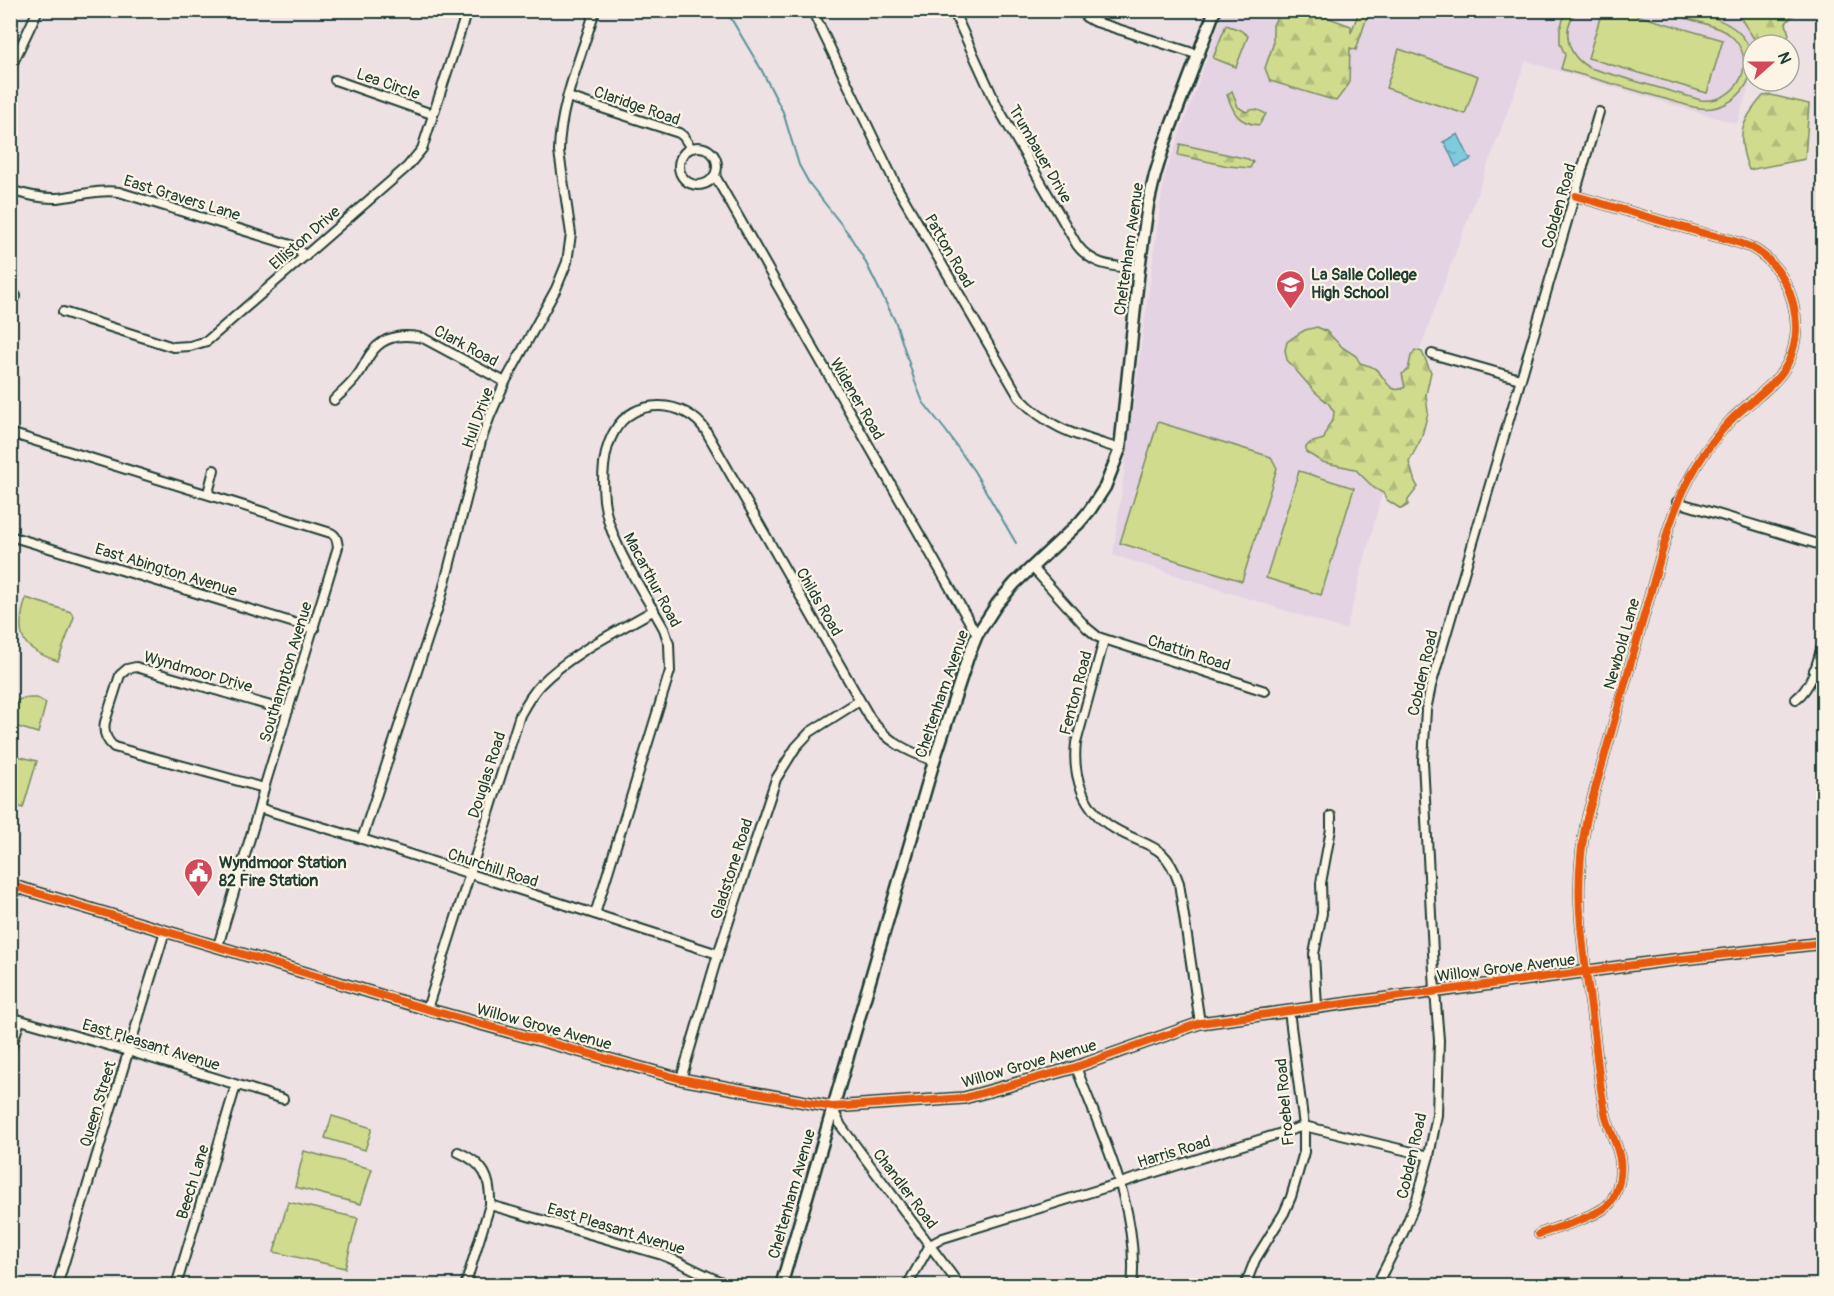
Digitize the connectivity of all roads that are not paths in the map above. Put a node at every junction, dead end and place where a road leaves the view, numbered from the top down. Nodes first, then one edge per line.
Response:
1 (38, 10) edge
2 (465, 10) edge
3 (595, 10) edge
4 (812, 10) edge
5 (953, 10) edge
6 (1080, 10) edge
7 (1215, 10) edge
8 (1198, 55) junction
9 (10, 69) edge
10 (335, 80) dead end
11 (568, 97) junction
12 (1599, 112) dead end
13 (432, 114) junction
14 (691, 148) junction
15 (715, 176) junction
16 (10, 190) edge
17 (1576, 196) junction
18 (306, 256) junction
19 (1139, 269) junction
20 (63, 312) dead end
21 (1432, 354) dead end
22 (1520, 379) junction
23 (505, 382) junction
24 (334, 400) dead end
25 (706, 431) joint
26 (11, 434) edge
27 (1120, 449) junction
28 (214, 470) dead end
29 (208, 493) junction
30 (1677, 502) junction
31 (10, 536) edge
32 (1824, 546) edge
33 (1032, 567) junction
34 (654, 610) junction
35 (314, 629) junction
36 (977, 635) junction
37 (1824, 638) edge
38 (1104, 640) junction
39 (1814, 670) junction
40 (1824, 673) edge
41 (1265, 691) dead end
42 (1796, 699) dead end
43 (859, 701) junction
44 (288, 711) junction
45 (934, 761) junction
46 (264, 788) junction
47 (259, 808) junction
48 (1330, 816) dead end
49 (362, 839) junction
50 (469, 874) junction
51 (10, 885) edge
52 (595, 914) junction
53 (165, 931) junction
54 (1824, 943) edge
55 (218, 946) junction
56 (718, 954) junction
57 (1586, 971) junction
58 (1435, 991) junction
59 (1317, 1007) junction
60 (427, 1009) junction
61 (1289, 1011) junction
62 (10, 1017) edge
63 (20, 1020) junction
64 (1200, 1023) junction
65 (128, 1051) junction
66 (10, 1052) edge
67 (1076, 1067) junction
68 (681, 1079) junction
69 (236, 1085) junction
70 (283, 1099) dead end
71 (832, 1107) junction
72 (1305, 1126) junction
73 (458, 1152) dead end
74 (1429, 1156) junction
75 (1120, 1183) junction
76 (490, 1205) junction
77 (1539, 1234) dead end
78 (930, 1245) junction
79 (57, 1286) edge
80 (176, 1286) edge
81 (465, 1286) edge
82 (733, 1286) edge
83 (781, 1286) edge
84 (907, 1286) edge
85 (960, 1286) edge
86 (1132, 1286) edge
87 (1245, 1286) edge
88 (1376, 1286) edge

1 - 9 street
2 - 13 street, Elliston Drive
3 - 11 street, Hull Drive
4 - 27 street, Patton Road
5 - 19 street, Trumbauer Drive
6 - 8 street
7 - 8 main road, Cheltenham Avenue
8 - 19 main road, Cheltenham Avenue
10 - 13 street, Lea Circle
11 - 14 street, Claridge Road
11 - 23 street, Hull Drive
12 - 17 street, Cobden Road
13 - 18 street, Elliston Drive
14 - 15 street, Claridge Road
14 - 15 street, Claridge Road
15 - 36 street, Widener Road
16 - 18 street, East Gravers Lane
17 - 22 street, Cobden Road
17 - 30 street, Newbold Lane
18 - 20 street, Elliston Drive
19 - 27 main road, Cheltenham Avenue
21 - 22 street
22 - 58 street, Cobden Road
23 - 24 street, Clark Road
23 - 49 street, Hull Drive
25 - 34 street, Macarthur Road
25 - 43 street, Childs Road
26 - 29 street
27 - 33 main road, Cheltenham Avenue
28 - 29 street
29 - 35 street, Southampton Avenue
30 - 32 street
30 - 57 street, Newbold Lane
31 - 35 street, East Abington Avenue
33 - 36 main road, Cheltenham Avenue
33 - 38 street, Fenton Road
34 - 50 street, Douglas Road
34 - 52 street, Macarthur Road
35 - 44 street, Southampton Avenue
36 - 45 main road, Cheltenham Avenue
37 - 39 street
38 - 41 street, Chattin Road
38 - 64 street, Fenton Road
39 - 40 street
39 - 42 street
43 - 45 street, Childs Road
43 - 56 street, Gladstone Road
44 - 46 street, Southampton Avenue
44 - 46 street, Wyndmoor Drive
45 - 71 main road, Cheltenham Avenue
46 - 47 street, Southampton Avenue
47 - 49 street, Churchill Road
47 - 55 street, Southampton Avenue
48 - 59 street
49 - 50 street, Churchill Road
50 - 52 street, Churchill Road
50 - 60 street, Douglas Road
51 - 53 street, Willow Grove Avenue
52 - 56 street, Churchill Road
53 - 55 street, Willow Grove Avenue
53 - 65 street, Queen Street
54 - 57 street, Willow Grove Avenue
55 - 60 street, Willow Grove Avenue
56 - 68 street, Gladstone Road
57 - 58 street, Willow Grove Avenue
57 - 77 street, Newbold Lane
58 - 59 street, Willow Grove Avenue
58 - 74 street, Cobden Road
59 - 61 street, Willow Grove Avenue
60 - 68 street, Willow Grove Avenue
61 - 64 street, Willow Grove Avenue
61 - 72 street, Froebel Road
62 - 63 street, East Pleasant Avenue
63 - 65 street, East Pleasant Avenue
63 - 66 street
64 - 67 street, Willow Grove Avenue
65 - 69 street, East Pleasant Avenue
65 - 79 street, Queen Street
67 - 71 street, Willow Grove Avenue
67 - 75 street
68 - 71 street, Willow Grove Avenue
69 - 70 street, East Pleasant Avenue
69 - 80 street, Beech Lane
71 - 78 street, Chandler Road
71 - 83 main road, Cheltenham Avenue
72 - 74 street
72 - 75 street, Harris Road
72 - 87 street, Froebel Road
73 - 76 street
74 - 88 street, Cobden Road
75 - 78 street, Harris Road
75 - 86 street
76 - 81 street
76 - 82 street, East Pleasant Avenue
78 - 84 street
78 - 85 street, Chandler Road

